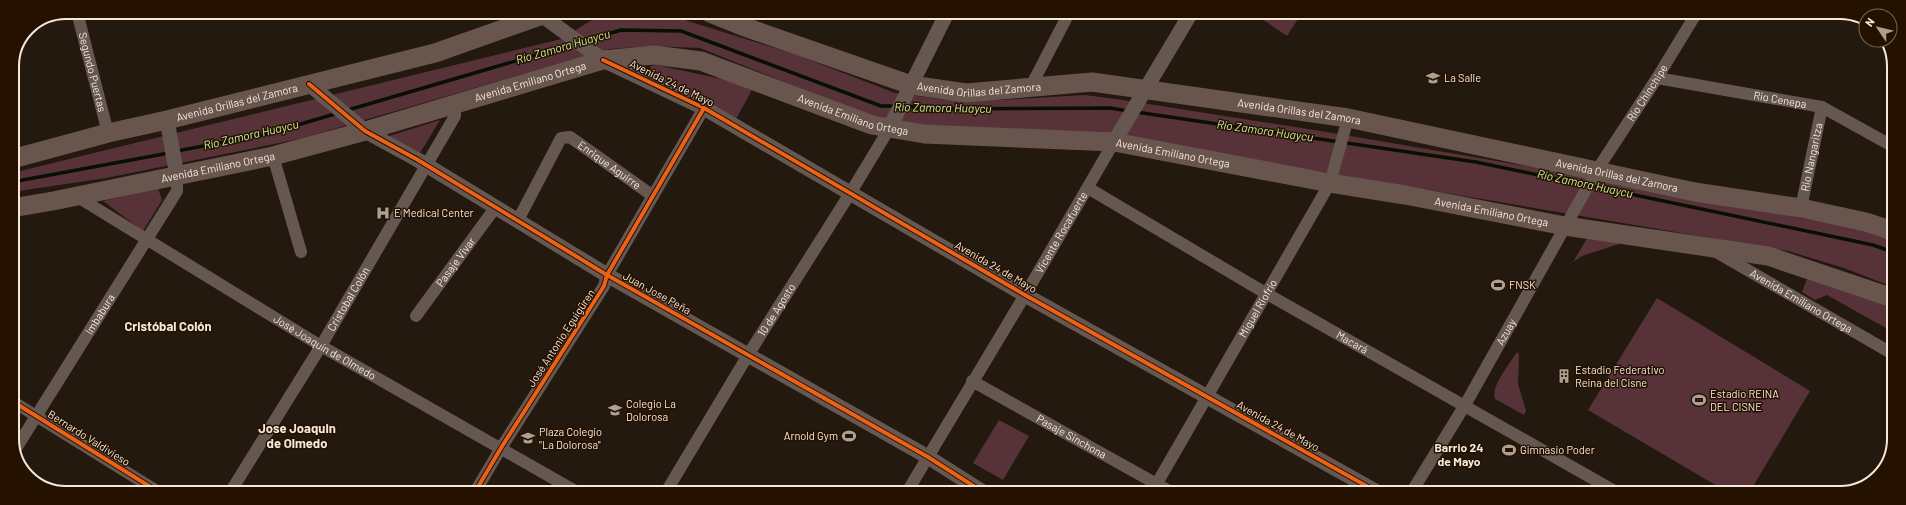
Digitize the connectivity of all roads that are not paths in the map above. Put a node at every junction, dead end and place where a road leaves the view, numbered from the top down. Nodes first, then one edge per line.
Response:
1 (79, 19) edge
2 (530, 19) edge
3 (550, 19) edge
4 (725, 19) edge
5 (944, 19) edge
6 (1067, 19) edge
7 (1188, 19) edge
8 (1693, 19) edge
9 (603, 60) junction
10 (1657, 78) junction
11 (911, 85) junction
12 (314, 88) junction
13 (1030, 88) junction
14 (1147, 89) junction
15 (456, 103) junction
16 (1822, 107) junction
17 (704, 108) junction
18 (168, 120) junction
19 (1347, 123) junction
20 (360, 128) junction
21 (889, 129) junction
22 (108, 133) junction
23 (1114, 142) junction
24 (1887, 143) edge
25 (272, 156) junction
26 (19, 157) edge
27 (426, 165) junction
28 (177, 176) junction
29 (1594, 176) junction
30 (1331, 178) junction
31 (1088, 188) junction
32 (851, 192) junction
33 (76, 196) junction
34 (653, 196) junction
35 (19, 207) edge
36 (495, 208) junction
37 (1801, 208) junction
38 (518, 220) junction
39 (1567, 223) junction
40 (1887, 229) edge
41 (148, 240) junction
42 (1710, 248) junction
43 (301, 252) dead end
44 (607, 275) junction
45 (1267, 294) junction
46 (1025, 295) junction
47 (1887, 296) edge
48 (416, 316) dead end
49 (321, 346) junction
50 (1887, 351) edge
51 (748, 354) junction
52 (972, 381) junction
53 (1208, 398) junction
54 (19, 404) edge
55 (1465, 405) junction
56 (37, 415) junction
57 (19, 443) edge
58 (501, 448) junction
59 (928, 458) junction
60 (149, 486) edge
61 (234, 486) edge
62 (479, 486) edge
63 (567, 486) edge
64 (670, 486) edge
65 (910, 486) edge
66 (973, 486) edge
67 (1151, 486) edge
68 (1155, 486) edge
69 (1368, 486) edge
70 (1415, 486) edge
71 (1606, 486) edge

1 - 22 street, Segundo Puertas
2 - 12 main road, Avenida Orillas del Zamora
3 - 9 street, Avenida 24 de Mayo
4 - 11 main road, Avenida Orillas del Zamora
5 - 11 street
6 - 13 street
7 - 14 street, Vicente Rocafuerte
8 - 10 street, Río Chinchipe
9 - 15 main road, Avenida Emiliano Ortega
9 - 17 street, Avenida 24 de Mayo
9 - 21 main road, Avenida Emiliano Ortega
10 - 16 street, Rio Cenepa
10 - 29 street, Río Chinchipe
11 - 13 main road, Avenida Orillas del Zamora
11 - 21 street
12 - 18 main road, Avenida Orillas del Zamora
12 - 20 street, Juan Jose Peña
13 - 14 main road, Avenida Orillas del Zamora
14 - 19 main road, Avenida Orillas del Zamora
14 - 23 street, Vicente Rocafuerte
15 - 20 main road, Avenida Emiliano Ortega
15 - 27 street, Cristobal Colón
16 - 24 street, Rio Cenepa
16 - 37 street, Rio Nangaritza
17 - 32 street, Avenida 24 de Mayo
17 - 34 street, José Antonio Eguigüren
18 - 22 main road, Avenida Orillas del Zamora
18 - 28 street
19 - 29 main road, Avenida Orillas del Zamora
19 - 30 street, Miguel Riofrío
20 - 25 main road, Avenida Emiliano Ortega
20 - 27 street, Juan Jose Peña
21 - 23 main road, Avenida Emiliano Ortega
21 - 32 street, 10 de Agosto
22 - 26 main road, Avenida Orillas del Zamora
23 - 30 main road, Avenida Emiliano Ortega
23 - 31 street, Vicente Rocafuerte
25 - 28 main road, Avenida Emiliano Ortega
25 - 43 street
27 - 36 street, Juan Jose Peña
27 - 49 street, Cristobal Colón
28 - 33 main road, Avenida Emiliano Ortega
28 - 41 street, Imbabura
29 - 37 main road, Avenida Orillas del Zamora
29 - 39 street, Azuay
30 - 39 main road, Avenida Emiliano Ortega
30 - 45 street, Miguel Riofrío
31 - 45 street, Macará
31 - 46 street, Vicente Rocafuerte
32 - 46 street, Avenida 24 de Mayo
32 - 51 street, 10 de Agosto
33 - 35 main road, Avenida Emiliano Ortega
33 - 41 street, José Joaquín de Olmedo
34 - 38 street, Enrique Aguirre
34 - 44 street, José Antonio Eguigüren
36 - 38 street, Juan Jose Peña
36 - 48 street, Pasaje Vivar
37 - 40 main road, Avenida Orillas del Zamora
38 - 44 street, Juan Jose Peña
39 - 42 main road, Avenida Emiliano Ortega
39 - 55 street, Azuay
41 - 49 street, José Joaquín de Olmedo
41 - 56 street, Imbabura
42 - 47 main road, Avenida Emiliano Ortega
42 - 50 street, Avenida Emiliano Ortega
44 - 51 street, Juan Jose Peña
44 - 58 street, José Antonio Eguigüren
45 - 53 street, Miguel Riofrío
45 - 55 street, Macará
46 - 52 street, Vicente Rocafuerte
46 - 53 street, Avenida 24 de Mayo
49 - 58 street, José Joaquín de Olmedo
49 - 61 street, Cristobal Colón
51 - 59 street, Juan Jose Peña
51 - 64 street, 10 de Agosto
52 - 59 street, Vicente Rocafuerte
52 - 67 street, Pasaje Sinchona
53 - 68 street, Miguel Riofrío
53 - 69 street, Avenida 24 de Mayo
54 - 56 street, Bernardo Valdivieso
55 - 70 street, Azuay
55 - 71 street, Macará
56 - 57 street, Imbabura
56 - 60 street, Bernardo Valdivieso
58 - 62 street, José Antonio Eguigüren
58 - 63 street, José Joaquín de Olmedo
59 - 65 street, Vicente Rocafuerte
59 - 66 street, Juan Jose Peña

